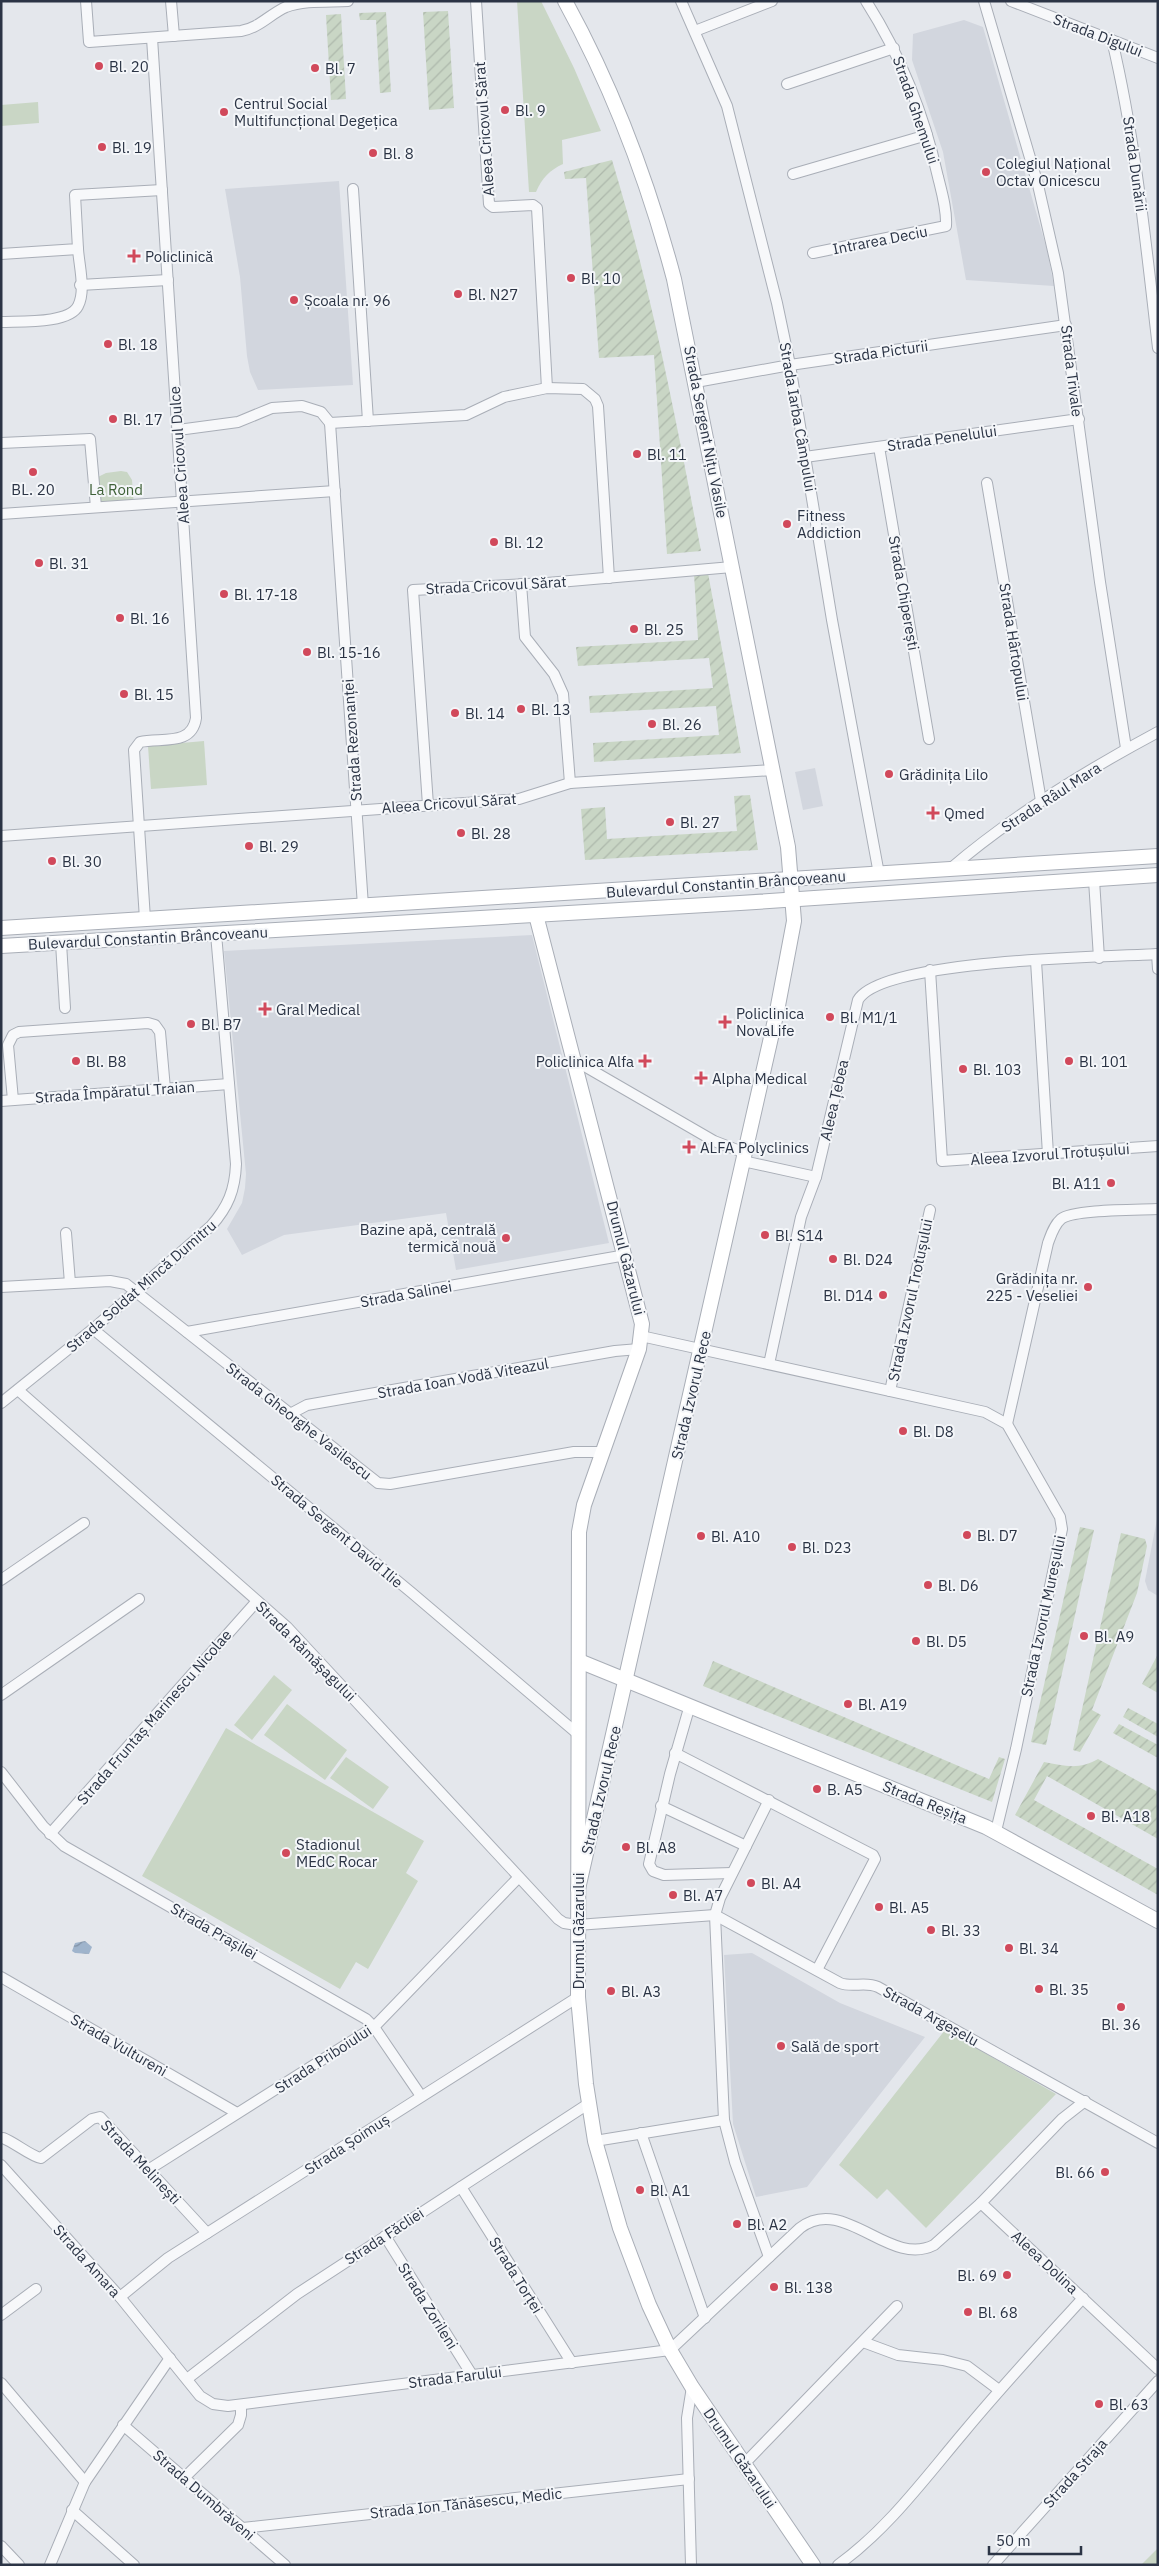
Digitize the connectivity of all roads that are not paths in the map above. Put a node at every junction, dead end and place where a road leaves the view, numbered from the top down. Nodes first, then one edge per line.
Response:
1 (86, 1) edge
2 (171, 1) edge
3 (348, 1) edge
4 (476, 1) edge
5 (565, 1) edge
6 (680, 1) edge
7 (772, 1) edge
8 (866, 1) edge
9 (984, 1) edge
10 (1011, 1) edge
11 (695, 31) junction
12 (174, 36) junction
13 (152, 38) junction
14 (1112, 40) junction
15 (894, 48) junction
16 (1158, 58) edge
17 (786, 84) dead end
18 (927, 135) junction
19 (793, 174) dead end
20 (352, 189) dead end
21 (162, 190) junction
22 (946, 226) joint
23 (78, 249) junction
24 (812, 253) dead end
25 (1, 254) edge
26 (168, 280) junction
27 (80, 285) junction
28 (1, 322) edge
29 (1066, 324) junction
30 (1158, 348) edge
31 (790, 365) junction
32 (696, 382) junction
33 (547, 388) junction
34 (1078, 419) junction
35 (368, 421) junction
36 (330, 423) junction
37 (178, 430) junction
38 (1, 443) edge
39 (879, 447) junction
40 (805, 457) junction
41 (988, 483) dead end
42 (335, 491) junction
43 (182, 502) junction
44 (96, 507) junction
45 (1, 514) edge
46 (732, 567) junction
47 (609, 578) junction
48 (521, 584) junction
49 (1158, 732) edge
50 (929, 739) dead end
51 (1126, 748) junction
52 (773, 770) junction
53 (570, 783) junction
54 (1041, 801) junction
55 (428, 805) junction
56 (356, 810) junction
57 (139, 825) junction
58 (1, 836) edge
59 (1158, 856) edge
60 (950, 869) junction
61 (879, 874) junction
62 (1158, 875) edge
63 (792, 880) junction
64 (1094, 880) junction
65 (793, 900) junction
66 (363, 906) junction
67 (294, 911) junction
68 (536, 915) junction
69 (145, 919) junction
70 (1, 928) edge
71 (295, 929) junction
72 (216, 934) junction
73 (61, 942) junction
74 (1, 946) edge
75 (1157, 954) edge
76 (1099, 958) junction
77 (1036, 961) junction
78 (1158, 969) edge
79 (930, 970) junction
80 (65, 1008) dead end
81 (574, 1060) junction
82 (229, 1084) junction
83 (165, 1089) junction
84 (13, 1100) junction
85 (1, 1101) edge
86 (1158, 1146) edge
87 (1048, 1154) junction
88 (744, 1157) junction
89 (816, 1177) junction
90 (1158, 1209) edge
91 (930, 1210) dead end
92 (66, 1233) dead end
93 (626, 1255) junction
94 (70, 1283) junction
95 (1, 1287) edge
96 (136, 1292) junction
97 (93, 1329) junction
98 (187, 1332) junction
99 (640, 1343) junction
100 (701, 1349) junction
101 (768, 1364) junction
102 (18, 1390) junction
103 (890, 1391) junction
104 (1, 1403) edge
105 (290, 1414) junction
106 (1007, 1424) junction
107 (603, 1452) junction
108 (84, 1523) dead end
109 (1, 1580) edge
110 (139, 1599) dead end
111 (257, 1601) junction
112 (579, 1661) junction
113 (627, 1680) junction
114 (1, 1695) edge
115 (690, 1705) junction
116 (578, 1735) junction
117 (675, 1754) junction
118 (1, 1772) edge
119 (769, 1800) junction
120 (662, 1806) junction
121 (996, 1831) junction
122 (50, 1834) junction
123 (746, 1846) junction
124 (732, 1873) junction
125 (518, 1878) junction
126 (578, 1889) junction
127 (715, 1915) junction
128 (1158, 1922) edge
129 (577, 1925) junction
130 (817, 1970) junction
131 (1, 1977) edge
132 (578, 1997) junction
133 (374, 2027) junction
134 (421, 2096) junction
135 (1085, 2102) junction
136 (588, 2104) junction
137 (237, 2114) junction
138 (724, 2120) junction
139 (641, 2133) junction
140 (2, 2136) edge
141 (595, 2141) junction
142 (1158, 2143) edge
143 (1, 2166) edge
144 (148, 2170) junction
145 (460, 2187) junction
146 (981, 2203) junction
147 (207, 2234) junction
148 (385, 2236) junction
149 (769, 2257) junction
150 (36, 2290) dead end
151 (120, 2298) junction
152 (1083, 2298) junction
153 (897, 2306) dead end
154 (1, 2315) edge
155 (705, 2318) junction
156 (863, 2342) junction
157 (670, 2350) junction
158 (170, 2358) junction
159 (572, 2363) junction
160 (1158, 2369) edge
161 (472, 2375) junction
162 (187, 2379) junction
163 (1158, 2381) edge
164 (1, 2383) edge
165 (692, 2387) junction
166 (999, 2390) junction
167 (240, 2405) junction
168 (123, 2425) junction
169 (744, 2464) junction
170 (184, 2478) junction
171 (688, 2479) junction
172 (85, 2482) junction
173 (72, 2510) junction
174 (243, 2528) junction
175 (1, 2546) edge
176 (19, 2565) edge
177 (50, 2565) edge
178 (134, 2565) edge
179 (285, 2565) edge
180 (691, 2565) edge
181 (813, 2565) edge
182 (838, 2565) edge
183 (993, 2565) edge

1 - 13 street
2 - 12 street
3 - 12 street
4 - 33 street, Aleea Cricovul Sărat
5 - 32 street, Strada Sergent Nițu Vasile
6 - 11 street, Strada Iarba Câmpului
7 - 11 street
8 - 15 street, Strada Ghemului
9 - 29 street, Strada Trivale
10 - 14 street, Strada Digului
11 - 31 street, Strada Iarba Câmpului
12 - 13 street
13 - 21 street, Aleea Cricovul Dulce
14 - 16 street, Strada Digului
14 - 30 street, Strada Dunării
15 - 17 street
15 - 18 street, Strada Ghemului
18 - 19 street
18 - 22 street, Strada Ghemului
20 - 35 street
21 - 23 street
21 - 26 street, Aleea Cricovul Dulce
22 - 24 street, Intrarea Deciu
23 - 25 street
23 - 27 street
26 - 27 street
26 - 37 street, Aleea Cricovul Dulce
27 - 28 street
29 - 31 street, Strada Picturii
29 - 34 street, Strada Trivale
31 - 32 street, Strada Picturii
31 - 40 street, Strada Iarba Câmpului
32 - 46 street, Strada Sergent Nițu Vasile
33 - 35 street
33 - 47 street
34 - 39 street, Strada Penelului
34 - 51 street, Strada Trivale
35 - 36 street
36 - 37 street
36 - 42 street, Strada Rezonanței
37 - 43 street, Aleea Cricovul Dulce
38 - 44 street
39 - 40 street, Strada Penelului
39 - 50 street, Strada Chiperești
40 - 61 street, Strada Iarba Câmpului
41 - 54 street, Strada Hârtopului
42 - 43 street
42 - 56 street, Strada Rezonanței
43 - 44 street
43 - 57 street, Aleea Cricovul Dulce
44 - 45 street
46 - 47 street, Strada Cricovul Sărat
46 - 52 street, Strada Sergent Nițu Vasile
47 - 48 street, Strada Cricovul Sărat
48 - 53 street
48 - 55 street, Strada Cricovul Sărat
49 - 51 street, Strada Râul Mara
51 - 54 street, Strada Râul Mara
52 - 53 street, Aleea Cricovul Sărat
52 - 63 street, Strada Sergent Nițu Vasile
53 - 55 street, Aleea Cricovul Sărat
54 - 60 street, Strada Râul Mara
55 - 56 street, Aleea Cricovul Sărat
56 - 57 street
56 - 66 street, Strada Rezonanței
57 - 58 street
57 - 69 street, Aleea Cricovul Dulce
59 - 60 street, Bulevardul Constantin Brâncoveanu
60 - 61 street, Bulevardul Constantin Brâncoveanu
61 - 63 street, Bulevardul Constantin Brâncoveanu
62 - 64 street, Bulevardul Constantin Brâncoveanu
63 - 65 street, Strada Sergent Nițu Vasile
63 - 66 street, Bulevardul Constantin Brâncoveanu
64 - 65 street, Bulevardul Constantin Brâncoveanu
64 - 76 street
65 - 68 street, Bulevardul Constantin Brâncoveanu
65 - 88 street, Strada Izvorul Rece
66 - 67 street, Bulevardul Constantin Brâncoveanu
67 - 69 street, Bulevardul Constantin Brâncoveanu
67 - 71 street
68 - 71 street, Bulevardul Constantin Brâncoveanu
68 - 81 street, Drumul Găzarului
69 - 70 street, Bulevardul Constantin Brâncoveanu
71 - 72 street, Bulevardul Constantin Brâncoveanu
72 - 73 street, Bulevardul Constantin Brâncoveanu
72 - 82 street, Strada Soldat Mincă Dumitru
73 - 74 street, Bulevardul Constantin Brâncoveanu
73 - 80 street
75 - 76 street, Aleea Țebea
75 - 78 street, Aleea Țebea
76 - 77 street, Aleea Țebea
77 - 79 street, Aleea Țebea
77 - 87 street
79 - 87 street, Aleea Izvorul Trotușului
79 - 89 street, Aleea Țebea
81 - 88 street
81 - 93 street, Drumul Găzarului
82 - 83 street, Strada Împăratul Traian
82 - 96 street, Strada Soldat Mincă Dumitru
83 - 84 street, Strada Împăratul Traian
83 - 84 street
84 - 85 street, Strada Împăratul Traian
86 - 87 street, Aleea Izvorul Trotușului
88 - 89 street
88 - 100 street, Strada Izvorul Rece
89 - 101 street, Aleea Țebea
90 - 106 street
91 - 103 street, Strada Izvorul Trotușului
92 - 94 street
93 - 98 street, Strada Salinei
93 - 99 street, Drumul Găzarului
94 - 95 street, Strada Gheorghe Vasilescu
94 - 96 street, Strada Gheorghe Vasilescu
96 - 97 street, Strada Soldat Mincă Dumitru
96 - 98 street, Strada Gheorghe Vasilescu
97 - 102 street, Strada Soldat Mincă Dumitru
97 - 116 street, Strada Sergent David Ilie
98 - 105 street, Strada Gheorghe Vasilescu
99 - 100 street, Strada Izvorul Trotușului
99 - 105 street, Strada Ioan Vodă Viteazul
99 - 107 street, Drumul Găzarului
100 - 101 street, Strada Izvorul Trotușului
100 - 113 street, Strada Izvorul Rece
101 - 103 street, Strada Izvorul Trotușului
102 - 104 street, Strada Soldat Mincă Dumitru
102 - 111 street, Strada Rămășagului
103 - 106 street, Strada Izvorul Trotușului
105 - 107 street, Strada Gheorghe Vasilescu
106 - 121 street, Strada Izvorul Mureșului
107 - 112 street, Drumul Găzarului
108 - 109 street
110 - 114 street
111 - 122 street, Strada Fruntaș Marinescu Nicolae
111 - 125 street, Strada Rămășagului
112 - 113 street
112 - 116 street, Drumul Găzarului
113 - 115 street, Strada Reșița
113 - 126 street, Strada Izvorul Rece
115 - 117 street
115 - 121 street, Strada Reșița
116 - 126 street, Drumul Găzarului
117 - 119 street
117 - 120 street
118 - 122 street, Strada Prașilei
119 - 123 street
119 - 130 street
120 - 123 street
120 - 124 street
121 - 128 street, Strada Reșița
122 - 133 street, Strada Prașilei
123 - 124 street
124 - 127 street
125 - 129 street, Strada Rămășagului
125 - 133 street, Strada Priboiului
126 - 129 street, Drumul Găzarului
127 - 129 street
127 - 130 street, Strada Argeșelu
127 - 138 street
129 - 132 street, Drumul Găzarului
130 - 135 street, Strada Argeșelu
131 - 137 street, Strada Vultureni
132 - 134 street, Strada Șoimuș
132 - 136 street, Drumul Găzarului
133 - 134 street, Strada Prașilei
133 - 137 street, Strada Priboiului
134 - 147 street, Strada Șoimuș
135 - 142 street, Strada Argeșelu
135 - 146 street
136 - 141 street, Drumul Găzarului
136 - 145 street, Strada Făcliei
137 - 144 street, Strada Priboiului
138 - 139 street
138 - 149 street
139 - 141 street
139 - 155 street
140 - 144 street, Strada Melinești
141 - 157 street, Drumul Găzarului
143 - 151 street, Strada Amara
144 - 147 street, Strada Melinești
145 - 148 street, Strada Făcliei
145 - 159 street, Strada Torței
146 - 149 street
146 - 152 street, Aleea Dolina
147 - 151 street, Strada Șoimuș
148 - 161 street, Strada Zorileni
148 - 162 street, Strada Făcliei
149 - 155 street
150 - 154 street
151 - 158 street, Strada Amara
152 - 160 street
152 - 166 street, Aleea Dolina
153 - 156 street
155 - 157 street
156 - 166 street
156 - 169 street
157 - 159 street, Strada Farului
157 - 165 street, Drumul Găzarului
158 - 162 street, Strada Farului
158 - 168 street
159 - 161 street, Strada Farului
161 - 167 street, Strada Farului
162 - 167 street, Strada Farului
163 - 183 street, Strada Straja
164 - 172 street
165 - 169 street, Drumul Găzarului
165 - 171 street
166 - 182 street, Aleea Dolina
167 - 170 street
168 - 170 street, Strada Dumbrăveni
168 - 172 street
169 - 181 street, Drumul Găzarului
170 - 174 street, Strada Dumbrăveni
171 - 174 street, Strada Ion Tănăsescu, Medic
171 - 180 street
172 - 173 street
173 - 177 street
173 - 178 street
174 - 179 street, Strada Dumbrăveni
175 - 176 street

